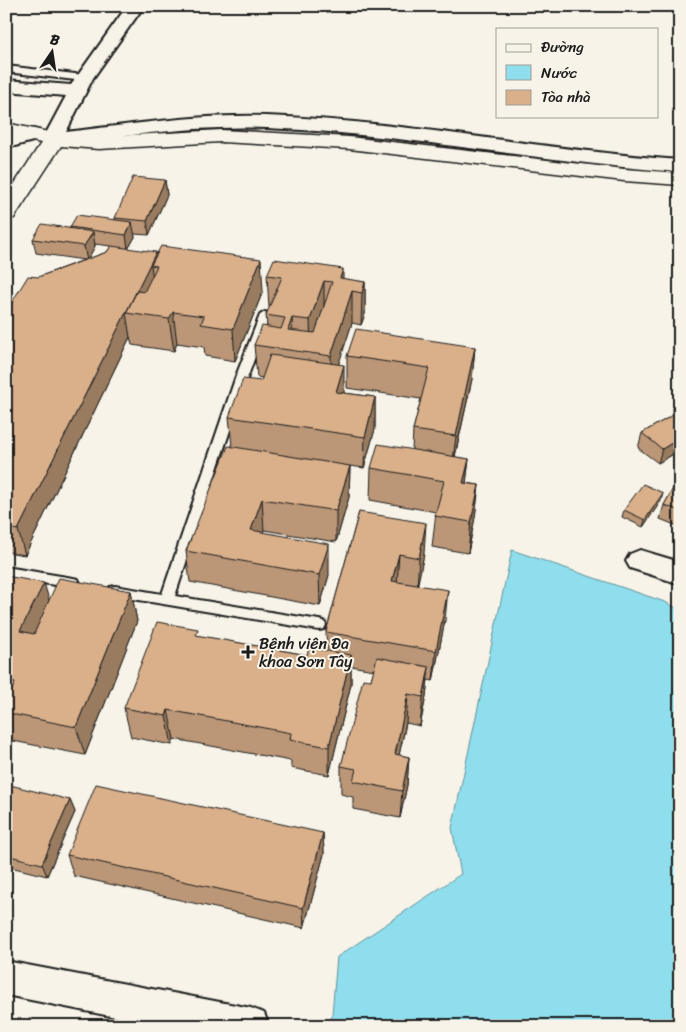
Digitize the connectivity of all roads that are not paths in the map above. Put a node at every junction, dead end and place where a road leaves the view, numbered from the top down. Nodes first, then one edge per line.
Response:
1 (136, 6) edge
2 (6, 69) edge
3 (6, 84) edge
4 (80, 84) junction
5 (6, 129) edge
6 (6, 140) edge
7 (45, 141) junction
8 (680, 166) edge
9 (680, 179) edge
10 (680, 194) edge
11 (6, 213) edge
12 (265, 315) edge
13 (640, 561) dead end
14 (6, 572) edge
15 (680, 573) edge
16 (82, 585) edge
17 (100, 588) edge
18 (166, 599) junction
19 (319, 625) dead end
20 (6, 978) edge
21 (251, 1026) edge

1 - 4 street
2 - 4 lane
3 - 4 street
4 - 7 street
5 - 7 main road
6 - 7 street
7 - 8 street
7 - 9 main road
7 - 10 main road
7 - 11 main road
12 - 18 lane
13 - 15 street
14 - 16 lane
17 - 18 lane
18 - 19 lane
20 - 21 street

